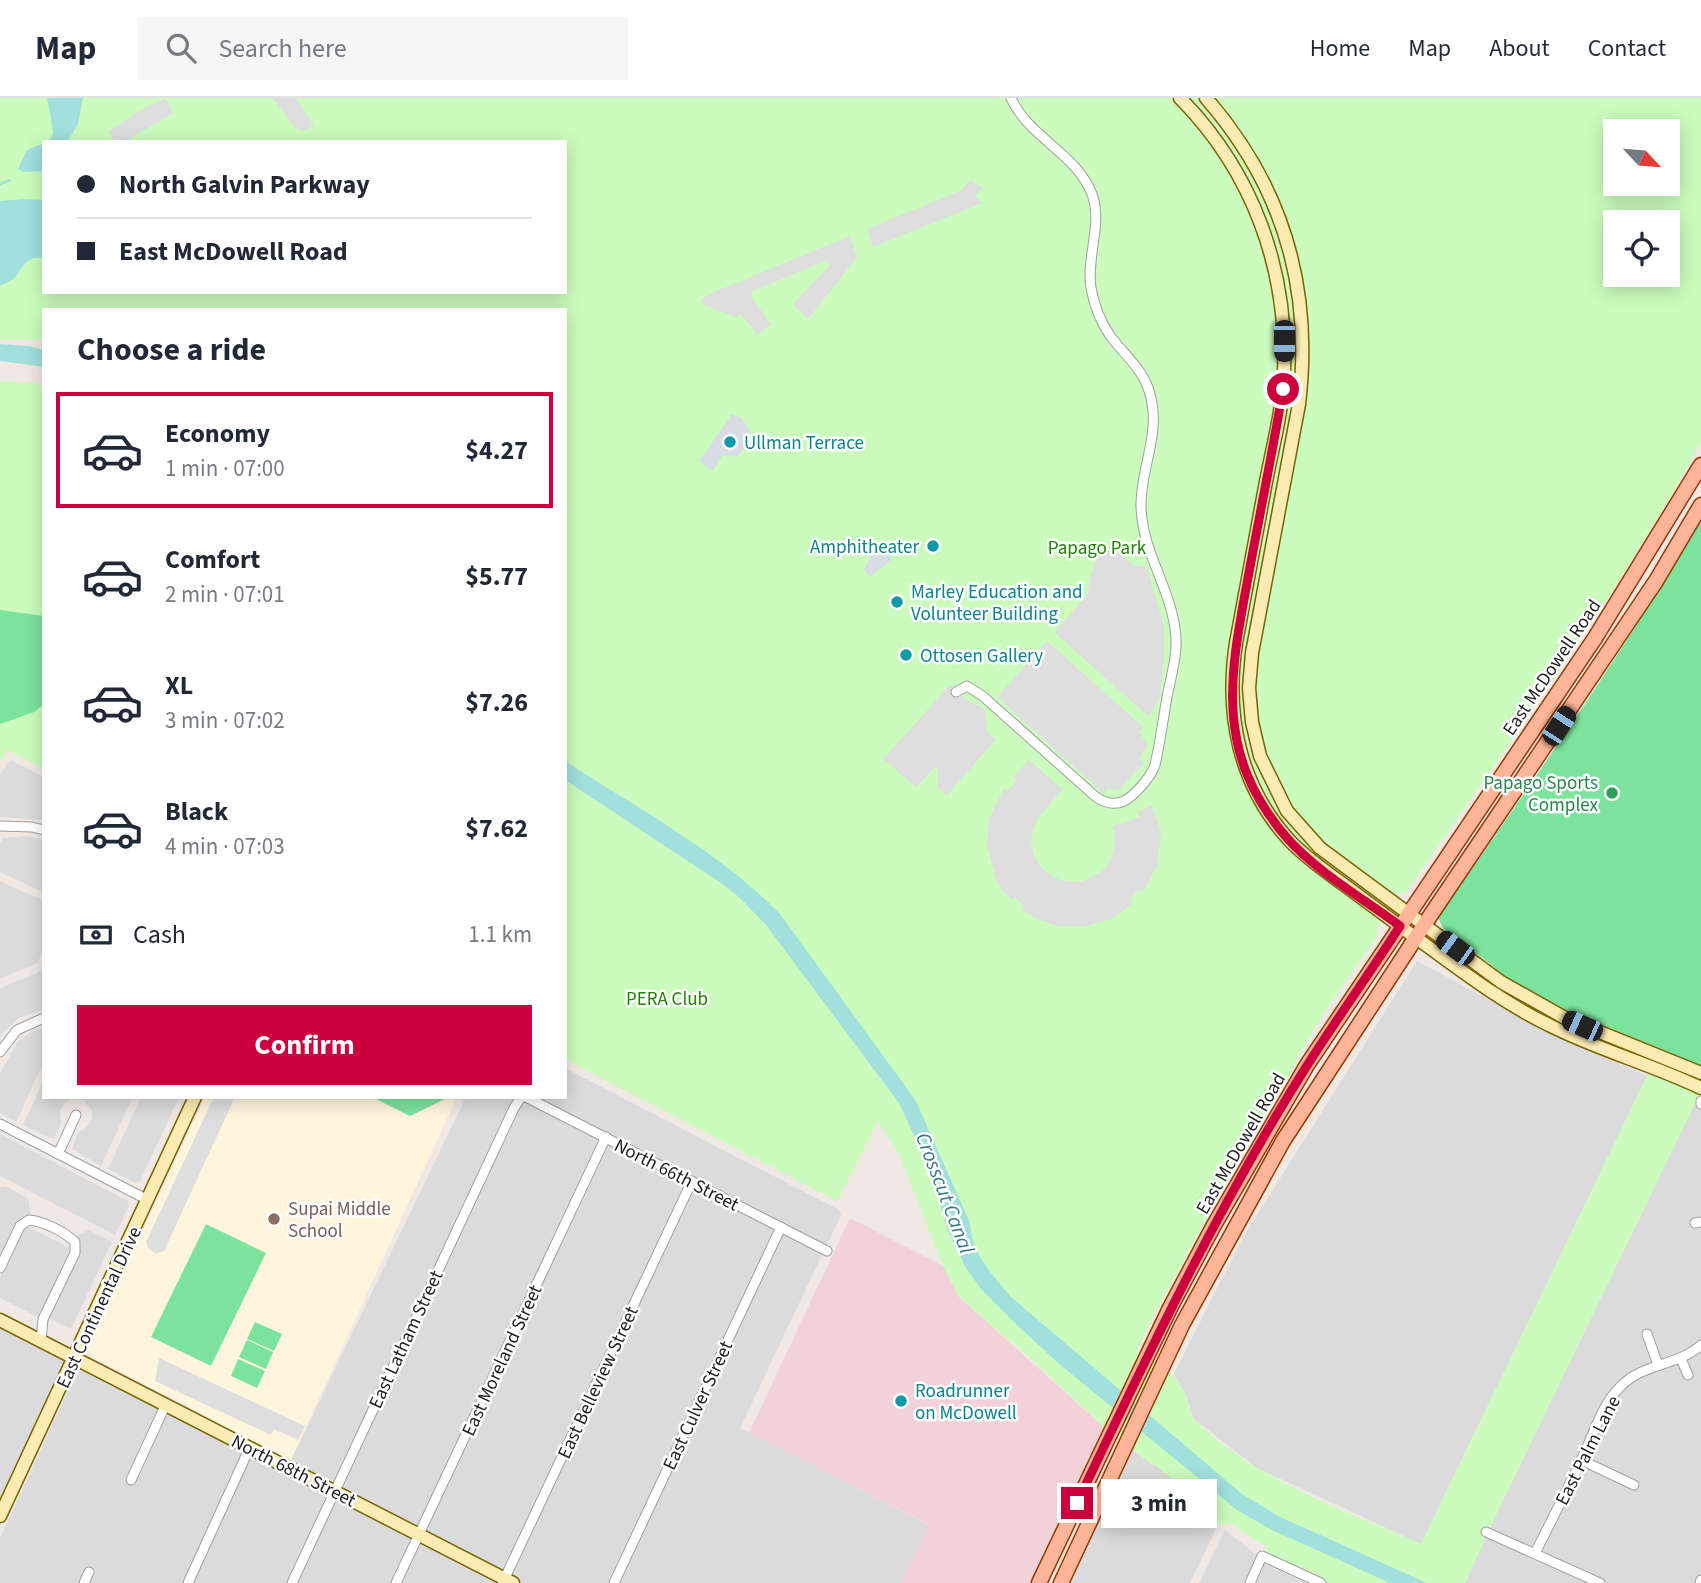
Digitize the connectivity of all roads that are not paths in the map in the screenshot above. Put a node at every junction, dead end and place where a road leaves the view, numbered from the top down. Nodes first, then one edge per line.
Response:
1 (1011, 98) edge
2 (1180, 98) edge
3 (1206, 98) edge
4 (1701, 465) edge
5 (1701, 505) edge
6 (956, 692) dead end
7 (0, 826) edge
8 (42, 830) edge
9 (1404, 920) junction
10 (1420, 932) junction
11 (42, 1019) edge
12 (1582, 1026) junction
13 (1576, 1038) junction
14 (0, 1052) edge
15 (1701, 1073) edge
16 (1701, 1088) edge
17 (1291, 1094) junction
18 (194, 1099) edge
19 (523, 1099) edge
20 (528, 1099) edge
21 (76, 1115) dead end
22 (0, 1124) edge
23 (606, 1137) junction
24 (58, 1154) junction
25 (692, 1181) junction
26 (1261, 1181) junction
27 (148, 1200) junction
28 (781, 1227) junction
29 (1206, 1242) junction
30 (827, 1251) dead end
31 (0, 1268) edge
32 (43, 1319) junction
33 (0, 1320) edge
34 (24, 1333) junction
35 (1647, 1334) dead end
36 (41, 1341) junction
37 (1701, 1345) edge
38 (74, 1359) junction
39 (1681, 1359) junction
40 (1658, 1365) junction
41 (1688, 1375) dead end
42 (166, 1404) junction
43 (250, 1447) junction
44 (1581, 1460) junction
45 (131, 1480) dead end
46 (1634, 1485) dead end
47 (334, 1490) junction
48 (0, 1516) edge
49 (1486, 1532) dead end
50 (418, 1534) junction
51 (1535, 1553) junction
52 (89, 1572) dead end
53 (506, 1582) edge
54 (84, 1583) edge
55 (188, 1583) edge
56 (292, 1583) edge
57 (396, 1583) edge
58 (614, 1583) edge
59 (1039, 1583) edge
60 (1061, 1583) edge
61 (1250, 1583) edge
62 (1321, 1583) edge
63 (1600, 1583) edge

1 - 6 street
2 - 9 main road
3 - 9 main road
4 - 9 main road, East McDowell Road
5 - 10 main road, East McDowell Road
7 - 8 street
9 - 10 main road
9 - 17 main road, East McDowell Road
10 - 12 main road
10 - 13 main road
10 - 26 main road, East McDowell Road
11 - 14 street
12 - 13 main road
12 - 15 main road
13 - 16 main road
17 - 26 main road
17 - 29 main road, East McDowell Road
18 - 27 main road, East Continental Drive
19 - 47 street, East Latham Street
20 - 23 street, North 66th Street
21 - 24 street
22 - 24 street
23 - 25 street, North 66th Street
23 - 50 street, East Moreland Street
24 - 27 street
25 - 28 street, North 66th Street
25 - 53 street, East Belleview Street
26 - 29 main road
26 - 60 main road, East McDowell Road
27 - 38 main road, East Continental Drive
28 - 30 street, North 66th Street
28 - 58 street, East Culver Street
29 - 59 main road, East McDowell Road
31 - 32 street
32 - 34 street
32 - 36 street
33 - 34 main road, North 68th Street
34 - 36 main road, North 68th Street
35 - 40 street
36 - 38 main road, North 68th Street
37 - 39 street, East Palm Lane
38 - 42 main road, North 68th Street
38 - 48 main road, East Continental Drive
39 - 40 street, East Palm Lane
39 - 41 street
40 - 44 street, East Palm Lane
42 - 43 main road, North 68th Street
42 - 45 street
43 - 47 main road, North 68th Street
43 - 55 street
44 - 46 street
44 - 51 street, East Palm Lane
47 - 50 main road, North 68th Street
47 - 56 street, East Latham Street
49 - 51 street
50 - 53 main road, North 68th Street
50 - 57 street, East Moreland Street
51 - 63 street
52 - 54 street
61 - 62 street

